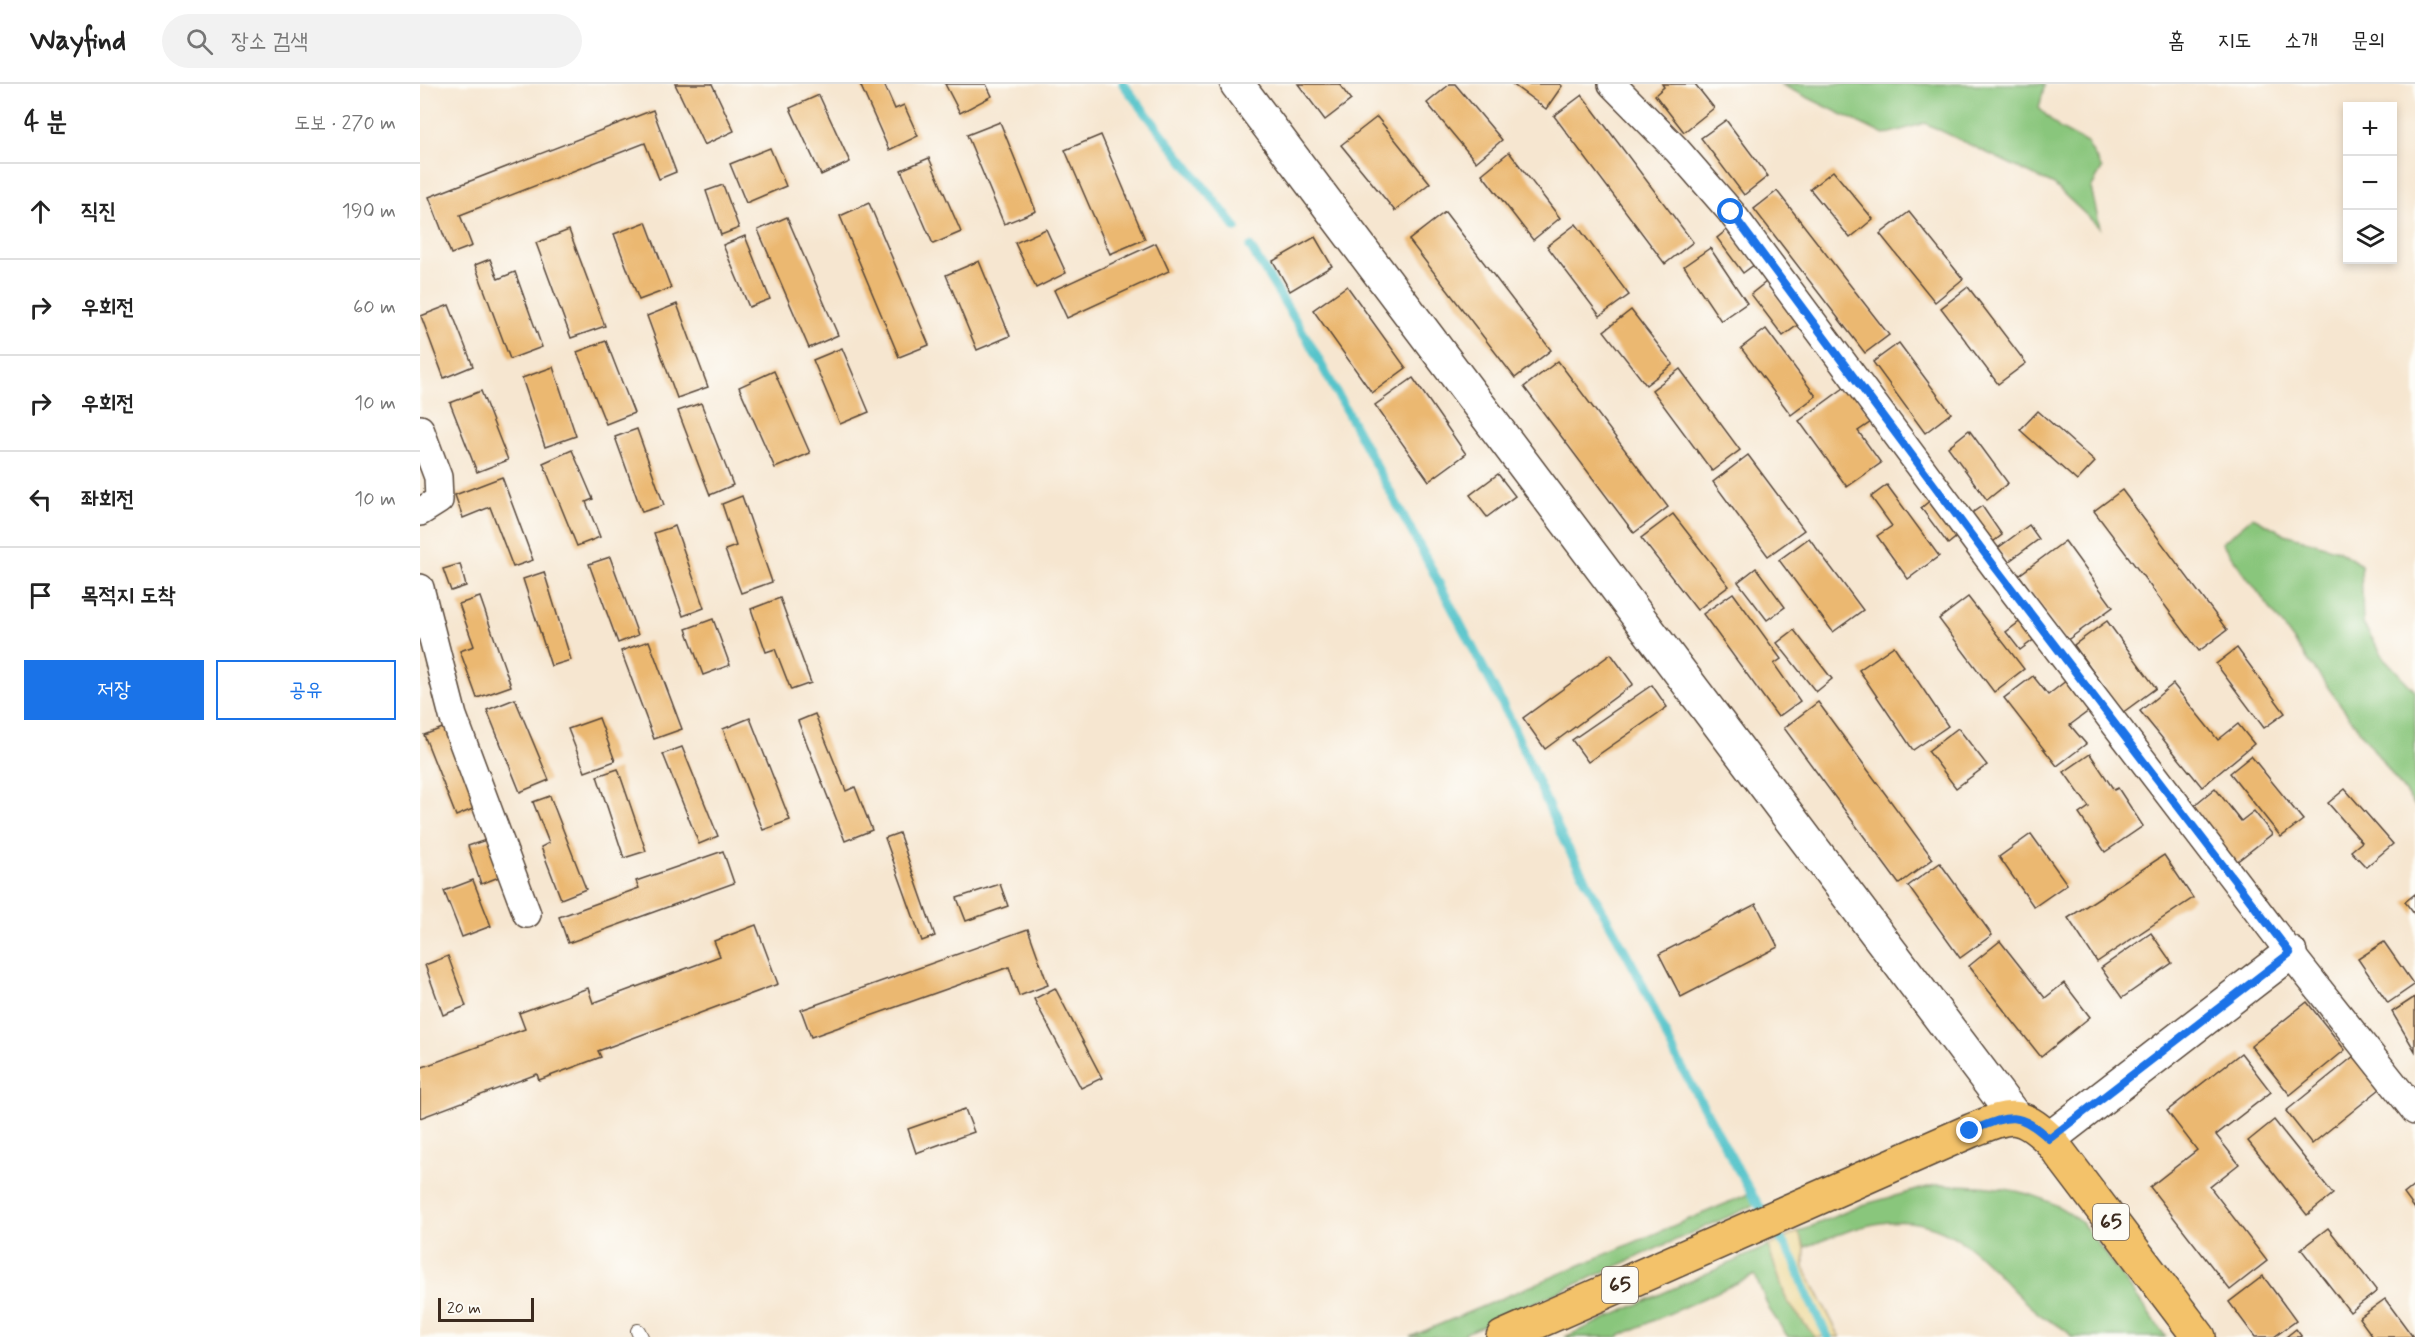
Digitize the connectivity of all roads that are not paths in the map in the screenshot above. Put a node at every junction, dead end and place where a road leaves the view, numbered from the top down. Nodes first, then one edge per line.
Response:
1 (1238, 84) edge
2 (1612, 84) edge
3 (420, 429) edge
4 (420, 512) edge
5 (420, 588) edge
6 (527, 914) dead end
7 (2290, 953) junction
8 (2415, 1112) edge
9 (2015, 1117) junction
10 (2049, 1139) junction
11 (1503, 1337) edge
12 (2199, 1337) edge

1 - 9 street
2 - 7 street
3 - 4 street
5 - 6 street
7 - 8 street
7 - 10 street
9 - 10 main road, 65
9 - 11 main road, 65
10 - 12 main road, 65

